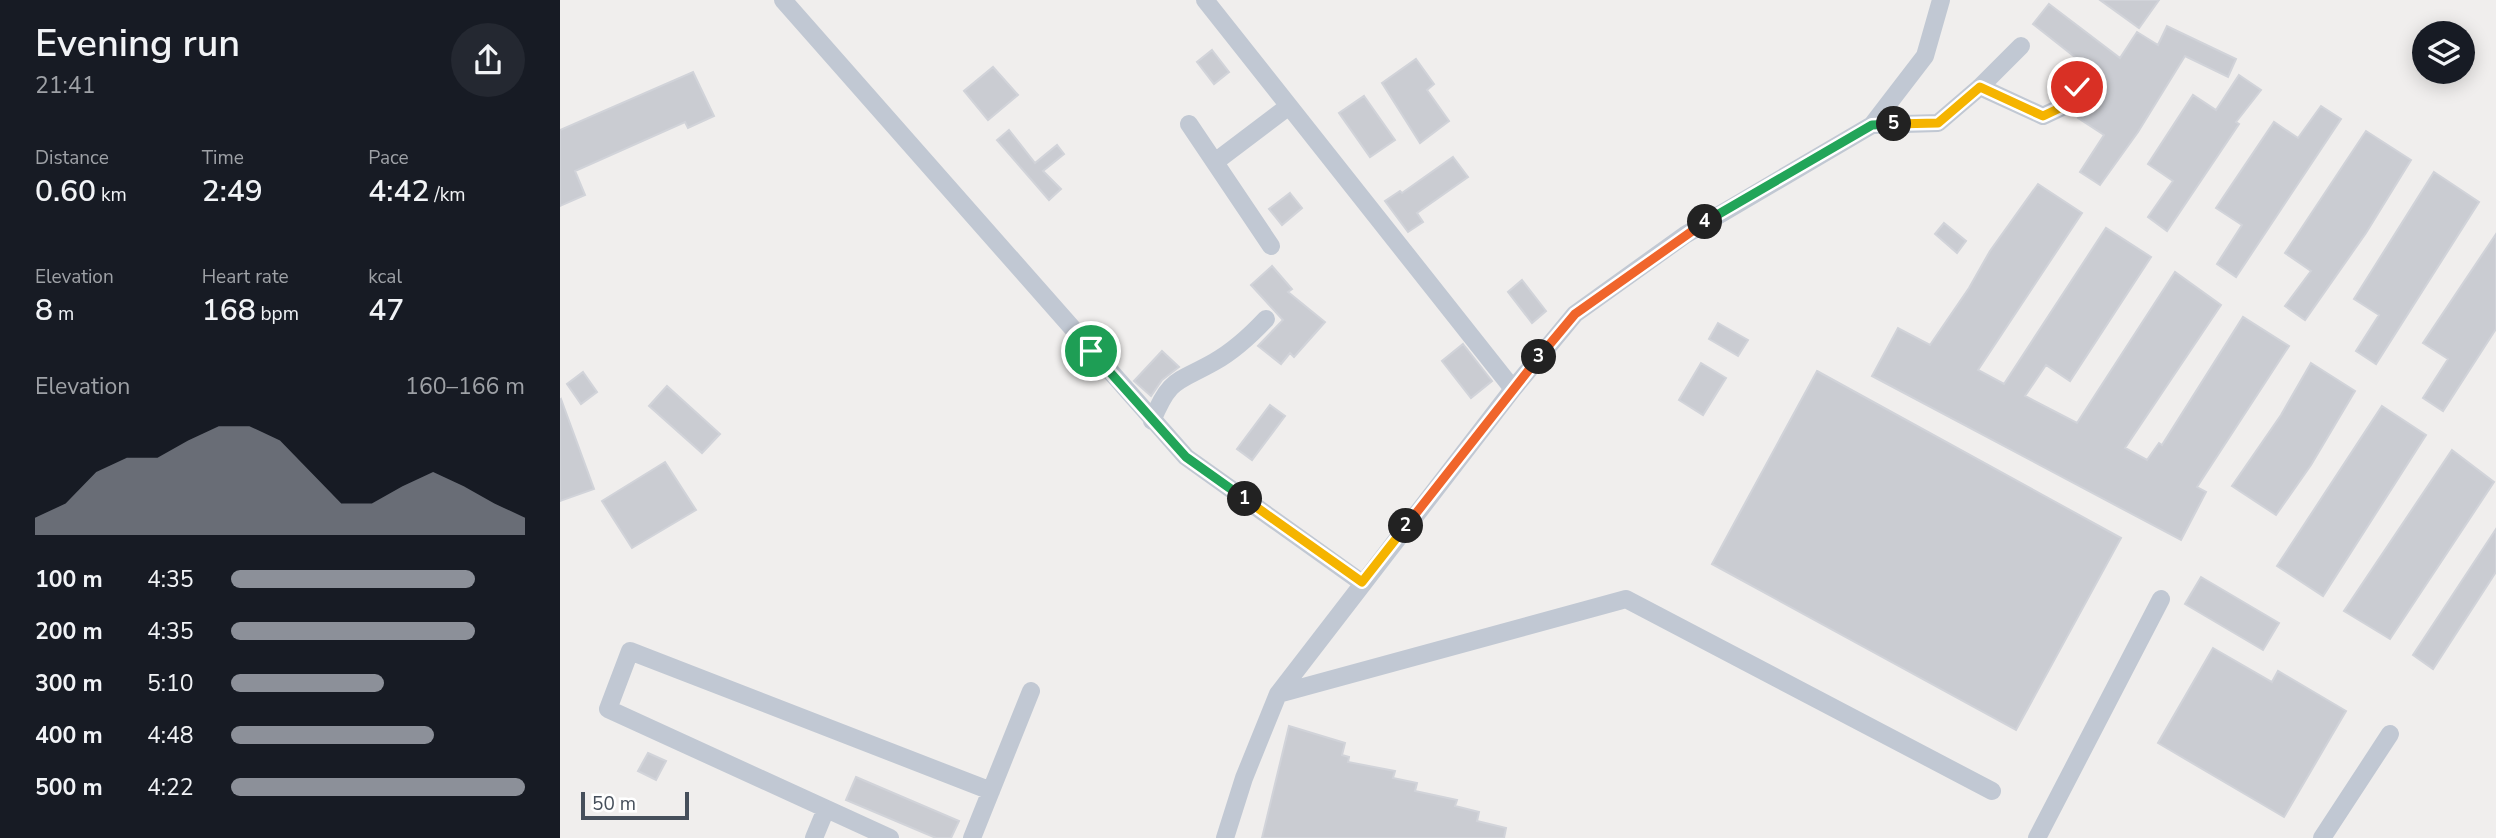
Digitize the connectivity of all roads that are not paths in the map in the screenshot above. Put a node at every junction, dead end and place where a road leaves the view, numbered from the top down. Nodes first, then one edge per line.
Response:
1 (783, 0) edge
2 (1205, 0) edge
3 (1941, 0) edge
4 (2021, 46) dead end
5 (1980, 87) junction
6 (2077, 87) dead end
7 (1289, 106) junction
8 (1189, 124) dead end
9 (1872, 125) junction
10 (1215, 162) junction
11 (1271, 246) dead end
12 (1266, 320) dead end
13 (1513, 389) junction
14 (1152, 421) junction
15 (1362, 582) junction
16 (2161, 599) dead end
17 (1031, 691) dead end
18 (1278, 694) junction
19 (2389, 734) dead end
20 (991, 791) junction
21 (1992, 791) dead end
22 (826, 809) junction
23 (814, 838) edge
24 (890, 838) edge
25 (972, 838) edge
26 (1225, 838) edge
27 (2037, 838) edge
28 (2322, 838) edge

1 - 14 street
2 - 7 street
3 - 9 street
4 - 5 street
5 - 6 street
5 - 9 street
7 - 10 street
7 - 13 street
8 - 10 street
9 - 13 street
10 - 11 street
12 - 14 street
13 - 15 street
14 - 15 street
15 - 18 street
16 - 27 street
17 - 20 street
18 - 21 street
18 - 26 street
19 - 28 street
20 - 22 street
20 - 25 street
22 - 23 street
22 - 24 street

